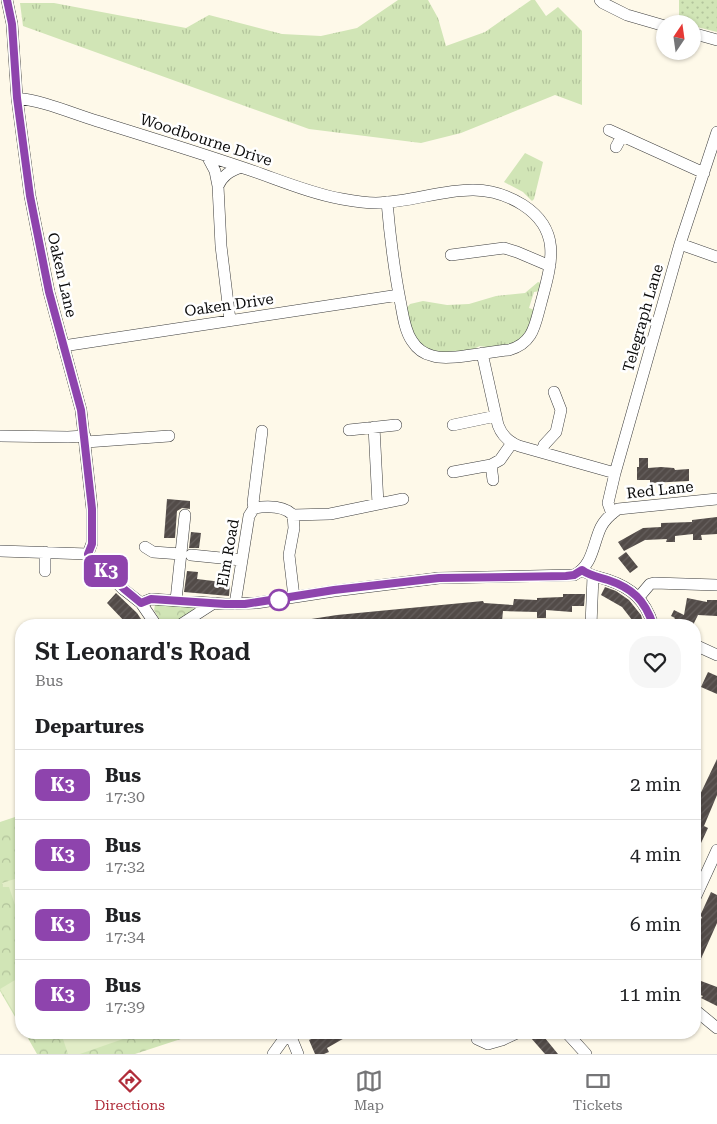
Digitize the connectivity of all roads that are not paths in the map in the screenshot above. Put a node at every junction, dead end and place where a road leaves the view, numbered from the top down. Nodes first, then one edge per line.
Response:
1 (7, 0) edge
2 (600, 0) edge
3 (656, 23) edge
4 (701, 36) edge
5 (717, 40) edge
6 (17, 98) junction
7 (609, 130) dead end
8 (717, 132) edge
9 (622, 136) junction
10 (616, 148) dead end
11 (207, 156) junction
12 (241, 167) junction
13 (704, 173) junction
14 (218, 186) junction
15 (387, 202) junction
16 (680, 244) junction
17 (451, 255) dead end
18 (717, 257) edge
19 (550, 266) junction
20 (399, 296) junction
21 (230, 320) junction
22 (63, 346) junction
23 (482, 353) junction
24 (554, 392) dead end
25 (496, 416) junction
26 (396, 425) dead end
27 (453, 425) dead end
28 (374, 427) junction
29 (349, 430) dead end
30 (262, 431) dead end
31 (0, 436) edge
32 (85, 439) junction
33 (162, 441) dead end
34 (512, 443) junction
35 (542, 452) junction
36 (491, 465) junction
37 (453, 472) dead end
38 (615, 473) junction
39 (493, 480) dead end
40 (403, 498) dead end
41 (717, 499) edge
42 (378, 504) junction
43 (254, 508) junction
44 (612, 514) junction
45 (184, 515) dead end
46 (293, 515) junction
47 (145, 547) dead end
48 (0, 551) edge
49 (45, 552) junction
50 (88, 554) junction
51 (186, 555) junction
52 (241, 560) junction
53 (582, 570) junction
54 (45, 571) dead end
55 (593, 576) junction
56 (717, 585) edge
57 (294, 597) junction
58 (639, 597) junction
59 (176, 600) junction
60 (141, 603) junction
61 (214, 603) junction
62 (235, 604) junction
63 (152, 619) edge
64 (189, 619) edge
65 (590, 619) edge
66 (651, 619) edge
67 (701, 648) edge
68 (717, 655) edge
69 (717, 850) edge
70 (701, 885) edge
71 (701, 1015) edge
72 (717, 1028) edge
73 (284, 1039) edge
74 (292, 1039) edge
75 (477, 1039) dead end
76 (504, 1039) edge
77 (572, 1039) edge
78 (273, 1054) edge
79 (298, 1054) edge
80 (586, 1054) edge

1 - 6 street, Oaken Lane
2 - 3 street
4 - 5 street
6 - 11 street, Woodbourne Drive
6 - 22 street, Oaken Lane
7 - 9 street
8 - 13 street, Telegraph Lane
9 - 10 street
9 - 13 street
11 - 12 street, Woodbourne Drive
11 - 14 street
12 - 14 street
12 - 15 street, Woodbourne Drive
13 - 16 street, Telegraph Lane
14 - 21 street
15 - 19 street
15 - 20 street
16 - 18 street
16 - 38 street, Telegraph Lane
17 - 19 street
19 - 23 street
20 - 21 street, Oaken Drive
20 - 23 street
21 - 22 street, Oaken Drive
22 - 32 street, Oaken Lane
23 - 25 street
24 - 35 street
25 - 27 street
25 - 34 street
26 - 28 street
28 - 29 street
28 - 42 street
30 - 43 street, Elm Road
31 - 32 street
32 - 33 street
32 - 50 street, Oaken Lane
34 - 35 street
34 - 36 street
35 - 38 street
36 - 37 street
36 - 39 street
38 - 44 street, Telegraph Lane
40 - 42 street
41 - 44 street, Red Lane
42 - 46 street
43 - 46 street, Elm Road
43 - 52 street, Elm Road
44 - 53 street, Red Lane
45 - 51 street
46 - 57 street
47 - 51 street
48 - 49 street
49 - 50 street
49 - 54 street
50 - 60 street
51 - 52 street
51 - 59 street
52 - 62 street, Elm Road
53 - 55 street
53 - 57 street
55 - 58 street
55 - 65 street
56 - 58 street
57 - 62 street
58 - 66 street
59 - 60 street
59 - 61 street
60 - 63 street
61 - 62 street
61 - 64 street
67 - 68 street
69 - 70 street
71 - 72 street
73 - 78 street
74 - 79 street
75 - 76 street
77 - 80 street

